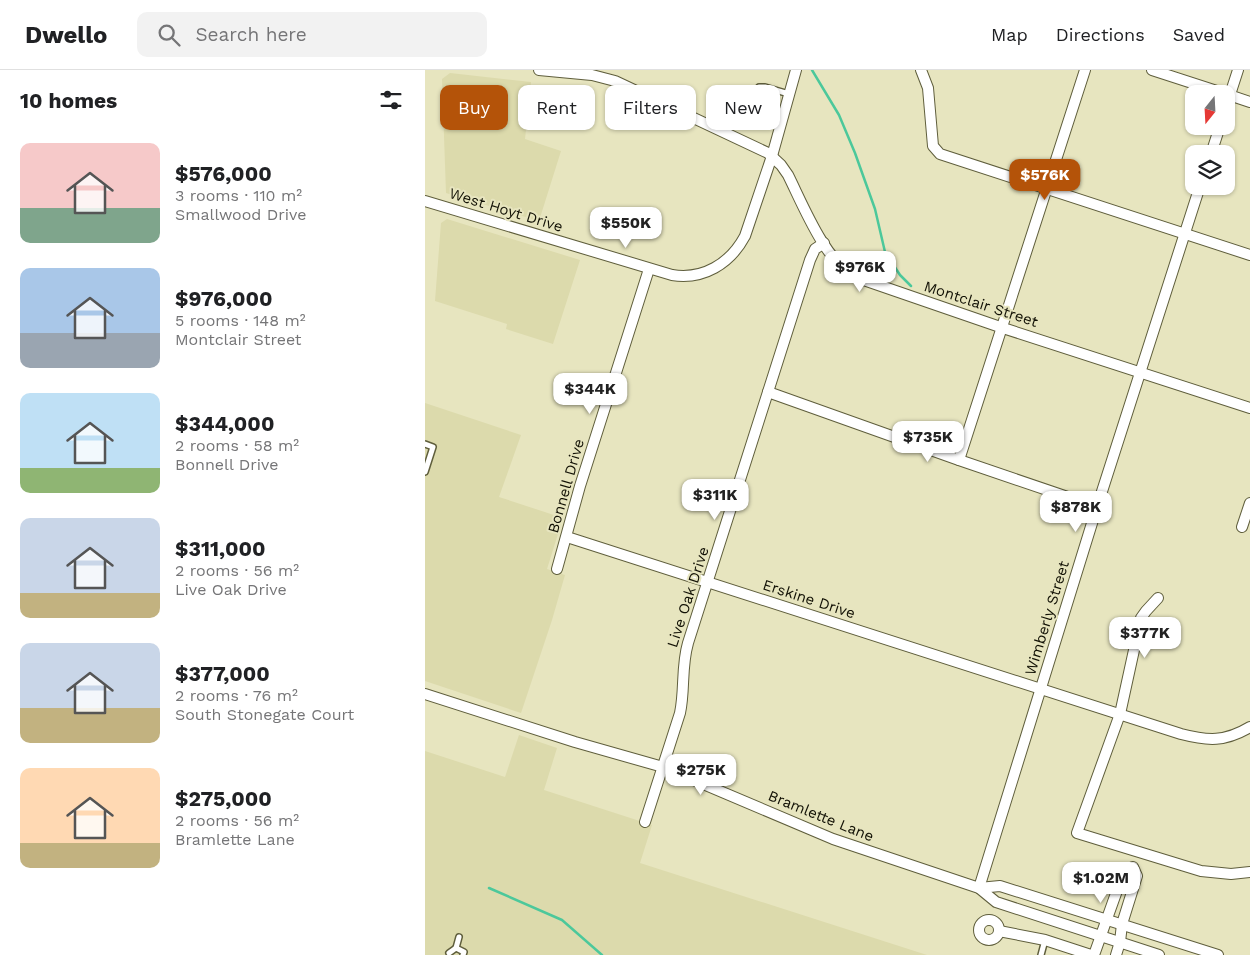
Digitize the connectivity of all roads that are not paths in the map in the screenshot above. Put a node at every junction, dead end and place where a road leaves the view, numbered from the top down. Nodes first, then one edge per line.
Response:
1 (539, 70) edge
2 (797, 70) edge
3 (921, 70) edge
4 (1085, 70) edge
5 (1152, 70) edge
6 (1238, 70) edge
7 (587, 72) edge
8 (1199, 85) edge
9 (1231, 85) edge
10 (789, 94) junction
11 (1235, 97) edge
12 (1250, 102) edge
13 (781, 123) junction
14 (772, 156) junction
15 (1047, 189) junction
16 (1198, 195) edge
17 (425, 201) edge
18 (1185, 233) junction
19 (823, 244) junction
20 (1250, 255) edge
21 (649, 269) junction
22 (1003, 328) junction
23 (1140, 372) junction
24 (768, 392) junction
25 (1250, 408) edge
26 (425, 444) edge
27 (959, 460) junction
28 (425, 472) edge
29 (1250, 503) edge
30 (1097, 507) junction
31 (1242, 527) dead end
32 (567, 537) junction
33 (557, 569) dead end
34 (709, 582) junction
35 (1157, 598) dead end
36 (1041, 688) junction
37 (425, 694) edge
38 (1121, 714) junction
39 (1250, 727) edge
40 (663, 767) junction
41 (645, 822) dead end
42 (1138, 852) junction
43 (1133, 867) junction
44 (1250, 872) edge
45 (979, 888) junction
46 (1107, 920) junction
47 (1122, 924) junction
48 (999, 930) dead end
49 (459, 936) dead end
50 (1100, 936) junction
51 (1045, 940) junction
52 (1120, 942) junction
53 (456, 948) junction
54 (449, 953) dead end
55 (463, 955) edge
56 (1041, 955) edge
57 (1093, 955) edge
58 (1116, 955) edge
59 (1159, 955) edge
60 (1218, 955) edge

1 - 7 street, Montclair Street
2 - 10 street, West Hoyt Drive
3 - 15 street
4 - 15 street
5 - 8 street
6 - 9 street
7 - 14 street, Montclair Street
10 - 13 street, West Hoyt Drive
10 - 13 lane
11 - 12 street
13 - 14 street, West Hoyt Drive
14 - 19 street, Montclair Street
14 - 21 street, West Hoyt Drive
15 - 18 street
15 - 22 street
16 - 18 street, Wimberly Street
17 - 21 street, West Hoyt Drive
18 - 20 street
18 - 23 street, Wimberly Street
19 - 22 street, Montclair Street
19 - 24 street, Live Oak Drive
21 - 32 street, Bonnell Drive
22 - 23 street, Montclair Street
22 - 27 street
23 - 25 street, Montclair Street
23 - 30 street, Wimberly Street
24 - 27 street
24 - 34 street, Live Oak Drive
26 - 28 lane
27 - 30 street
29 - 31 street
30 - 36 street, Wimberly Street
32 - 33 street, Bonnell Drive
32 - 34 street, Erskine Drive
34 - 36 street, Erskine Drive
34 - 40 street, Live Oak Drive
35 - 38 street
36 - 38 street, Erskine Drive
36 - 45 street, Wimberly Street
37 - 40 street, Bramlette Lane
38 - 39 street, Erskine Drive
38 - 42 street
40 - 41 street, Live Oak Drive
40 - 45 street, Bramlette Lane
42 - 43 street
42 - 44 street
43 - 46 street
43 - 47 street
45 - 46 street, Bramlette Lane
45 - 50 street, Bramlette Lane
46 - 47 street, Bramlette Lane
46 - 50 street
47 - 52 street
47 - 60 street, Bramlette Lane
48 - 51 street
49 - 53 lane
50 - 52 street, Bramlette Lane
50 - 57 street
51 - 56 lane
51 - 57 street
52 - 58 street
52 - 59 street, Bramlette Lane
53 - 54 lane
53 - 55 lane

